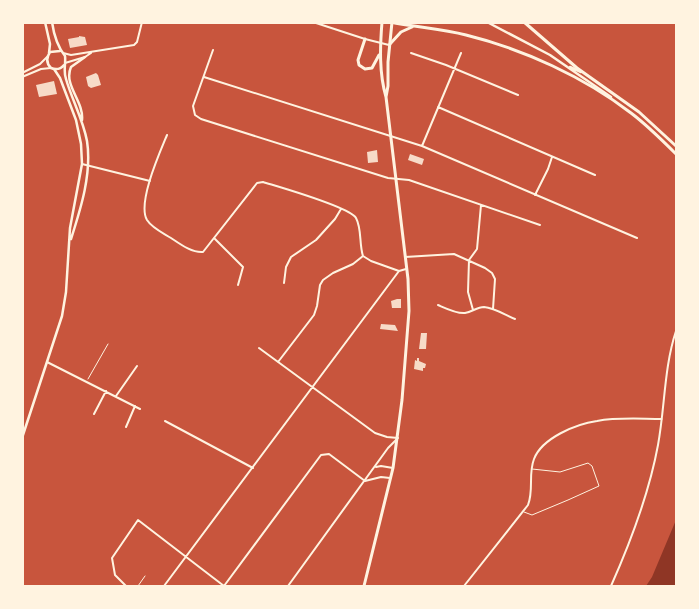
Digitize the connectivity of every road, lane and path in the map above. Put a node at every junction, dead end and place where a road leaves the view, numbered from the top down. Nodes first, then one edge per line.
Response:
1 (45, 22) edge
2 (52, 22) edge
3 (142, 22) edge
4 (313, 22) edge
5 (382, 22) edge
6 (487, 22) edge
7 (524, 22) edge
8 (391, 23) edge
9 (412, 26) junction
10 (365, 39) junction
11 (380, 42) junction
12 (390, 45) junction
13 (213, 50) dead end
14 (61, 52) junction
15 (93, 52) junction
16 (380, 52) junction
17 (410, 52) dead end
18 (461, 53) dead end
19 (48, 55) junction
20 (85, 57) junction
21 (562, 62) junction
22 (64, 64) junction
23 (52, 68) junction
24 (454, 68) junction
25 (22, 73) edge
26 (22, 76) edge
27 (589, 76) junction
28 (204, 77) junction
29 (518, 95) dead end
30 (386, 97) junction
31 (438, 107) junction
32 (629, 112) junction
33 (81, 121) junction
34 (167, 135) dead end
35 (390, 136) junction
36 (422, 146) junction
37 (676, 146) edge
38 (676, 154) edge
39 (552, 157) junction
40 (82, 164) junction
41 (88, 165) junction
42 (595, 175) dead end
43 (395, 178) junction
44 (150, 181) junction
45 (535, 195) junction
46 (481, 205) junction
47 (341, 208) junction
48 (540, 225) dead end
49 (214, 238) junction
50 (637, 238) dead end
51 (70, 242) junction
52 (363, 256) junction
53 (405, 257) junction
54 (469, 260) junction
55 (406, 270) junction
56 (398, 271) junction
57 (284, 283) dead end
58 (238, 285) dead end
59 (438, 305) dead end
60 (493, 309) junction
61 (473, 310) junction
62 (515, 319) dead end
63 (676, 331) edge
64 (108, 344) dead end
65 (259, 348) dead end
66 (48, 362) junction
67 (278, 362) junction
68 (137, 366) dead end
69 (86, 381) junction
70 (312, 388) junction
71 (106, 391) junction
72 (116, 396) junction
73 (135, 406) junction
74 (140, 409) dead end
75 (94, 414) dead end
76 (662, 419) junction
77 (165, 421) dead end
78 (126, 426) dead end
79 (22, 438) edge
80 (398, 438) junction
81 (253, 468) junction
82 (393, 468) junction
83 (374, 469) junction
84 (531, 469) junction
85 (391, 478) junction
86 (365, 481) junction
87 (523, 512) junction
88 (187, 557) junction
89 (145, 576) dead end
90 (126, 586) edge
91 (138, 586) edge
92 (164, 586) edge
93 (224, 586) edge
94 (288, 586) edge
95 (364, 586) edge
96 (464, 586) edge
97 (611, 586) edge

1 - 19 main road
2 - 14 main road
3 - 15 street
4 - 10 street
5 - 11 main road
6 - 21 main road
7 - 27 main road
8 - 9 main road
8 - 12 main road
9 - 12 main road
9 - 32 main road
10 - 11 street
10 - 16 main road
11 - 12 street
11 - 16 main road
12 - 30 main road
13 - 28 street
14 - 15 street
14 - 19 main road
14 - 22 main road
15 - 20 street
16 - 30 main road
17 - 24 street
18 - 24 street
19 - 23 main road
19 - 25 street
20 - 22 street
20 - 33 main road
21 - 27 main road
21 - 32 main road
22 - 23 main road
22 - 33 main road
23 - 26 street
23 - 40 main road
24 - 29 street
24 - 31 street
27 - 37 main road
28 - 35 street
28 - 43 street
30 - 35 main road
31 - 36 street
31 - 39 street
32 - 38 main road
33 - 41 main road
34 - 44 street
35 - 36 street
35 - 43 main road
36 - 45 street
39 - 42 street
39 - 45 street
40 - 41 street
40 - 51 main road
41 - 44 street
41 - 51 main road
43 - 46 street
43 - 53 main road
44 - 49 street
45 - 50 street
46 - 48 street
46 - 54 street
47 - 49 street
47 - 52 street
47 - 57 street
49 - 58 street
51 - 66 main road
52 - 56 street
52 - 67 street
53 - 54 street
53 - 55 main road
54 - 60 street
54 - 61 street
55 - 56 street
55 - 80 main road
56 - 70 street
59 - 61 street
60 - 61 street
60 - 62 street
63 - 76 street
64 - 69 path
65 - 67 street
66 - 69 street
66 - 79 main road
67 - 70 street
68 - 72 street
69 - 71 street
70 - 80 street
70 - 81 street
71 - 72 street
71 - 75 street
72 - 73 street
73 - 74 street
73 - 78 street
76 - 84 street
76 - 97 street
77 - 81 street
80 - 82 main road
80 - 83 street
81 - 88 street
82 - 83 street
82 - 85 main road
83 - 86 street
84 - 87 street
84 - 87 lane
85 - 86 street
85 - 95 main road
86 - 93 street
86 - 94 street
87 - 96 street
88 - 90 street
88 - 92 street
88 - 93 street
89 - 91 lane

